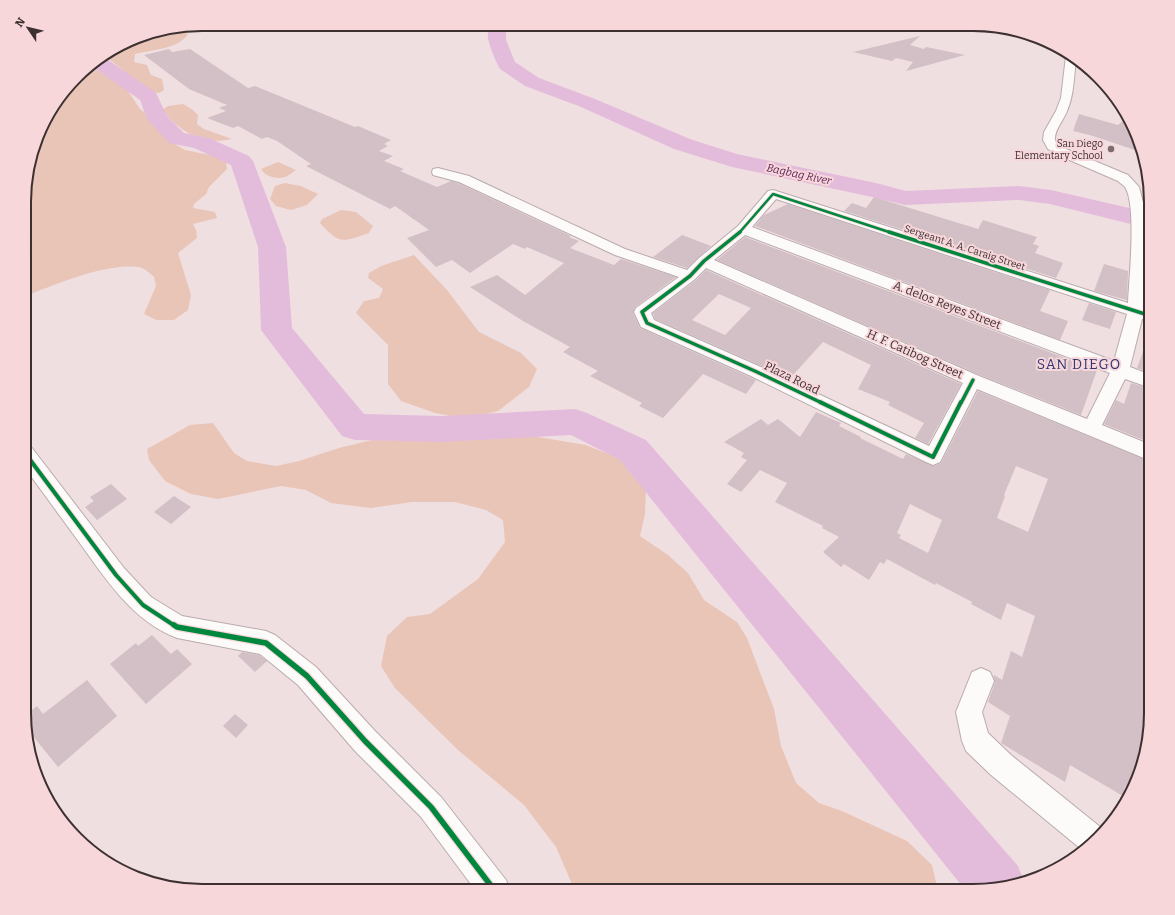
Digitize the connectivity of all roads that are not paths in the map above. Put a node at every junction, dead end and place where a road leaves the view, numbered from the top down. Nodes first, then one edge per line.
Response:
1 (1071, 62) edge
2 (1104, 169) junction
3 (438, 172) dead end
4 (1144, 182) dead end
5 (773, 194) joint
6 (743, 229) junction
7 (704, 260) junction
8 (690, 276) junction
9 (1143, 313) edge
10 (1120, 370) junction
11 (1144, 379) edge
12 (973, 380) junction
13 (1091, 429) junction
14 (1144, 450) edge
15 (31, 461) edge
16 (981, 681) dead end
17 (1091, 837) edge
18 (489, 884) edge

1 - 2 street
2 - 4 street
2 - 9 street
3 - 8 street
5 - 6 street, Plaza Road
5 - 9 street, Sergeant A. A. Caraig Street
6 - 7 street, Plaza Road
6 - 10 street, A. delos Reyes Street
7 - 8 street, Plaza Road
7 - 12 street, H. F. Catibog Street
8 - 12 street, Plaza Road
9 - 10 street
10 - 11 street, A. delos Reyes Street
10 - 13 street
12 - 13 street, H. F. Catibog Street
13 - 14 street, H. F. Catibog Street
15 - 18 street
16 - 17 street

